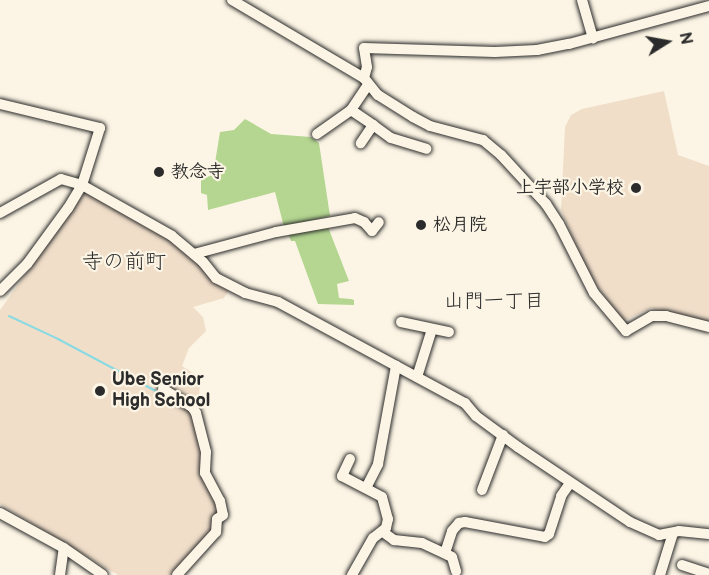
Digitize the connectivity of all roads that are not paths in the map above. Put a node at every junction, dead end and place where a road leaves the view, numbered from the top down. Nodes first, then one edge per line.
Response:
1 (232, 0) edge
2 (582, 0) edge
3 (709, 6) edge
4 (593, 38) junction
5 (366, 81) junction
6 (0, 104) edge
7 (351, 110) junction
8 (373, 125) junction
9 (317, 134) dead end
10 (362, 143) dead end
11 (426, 149) dead end
12 (82, 185) junction
13 (0, 213) edge
14 (379, 222) dead end
15 (194, 254) junction
16 (0, 291) edge
17 (401, 322) dead end
18 (709, 327) edge
19 (432, 329) junction
20 (449, 332) dead end
21 (396, 366) junction
22 (417, 377) junction
23 (163, 389) dead end
24 (503, 435) junction
25 (350, 459) dead end
26 (570, 483) junction
27 (366, 488) junction
28 (482, 490) dead end
29 (0, 513) edge
30 (383, 532) junction
31 (673, 532) junction
32 (709, 534) edge
33 (64, 548) junction
34 (445, 553) junction
35 (682, 566) dead end
36 (456, 571) dead end
37 (709, 574) edge
38 (60, 575) edge
39 (103, 575) edge
40 (177, 575) edge
41 (352, 575) edge
42 (660, 575) edge

1 - 5 street
2 - 4 street
3 - 4 street
4 - 5 street
5 - 7 street
5 - 18 street
6 - 12 street
7 - 8 street
7 - 9 street
8 - 10 street
8 - 11 street
12 - 13 street
12 - 15 street
12 - 16 street
14 - 15 street
15 - 21 street
17 - 19 street
19 - 20 street
19 - 22 street
21 - 22 street
21 - 27 street
22 - 24 street
23 - 40 street
24 - 26 street
24 - 28 street
25 - 27 street
26 - 31 street
26 - 34 street
27 - 30 street
29 - 33 street
30 - 34 street
30 - 41 street
31 - 32 street
31 - 42 street
33 - 38 street
33 - 39 street
34 - 36 street
35 - 37 street

